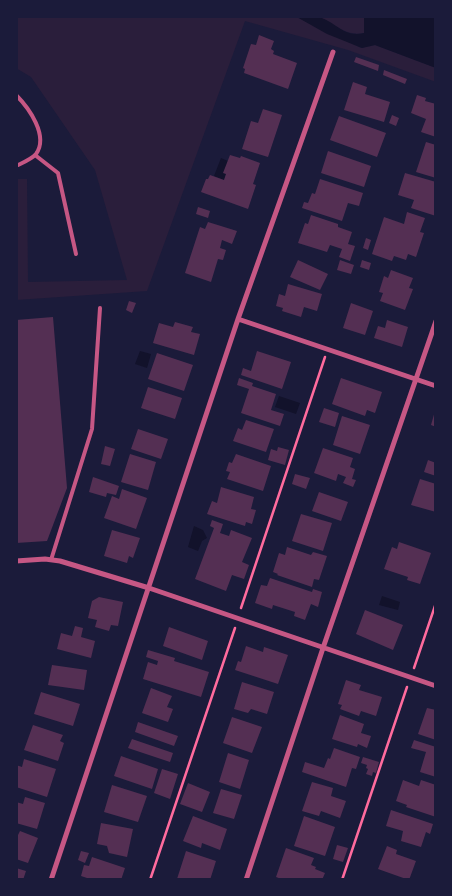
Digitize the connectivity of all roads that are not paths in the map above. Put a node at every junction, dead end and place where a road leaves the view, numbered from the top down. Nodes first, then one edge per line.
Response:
1 (333, 52) dead end
2 (16, 95) edge
3 (35, 155) junction
4 (16, 166) edge
5 (76, 254) dead end
6 (100, 308) dead end
7 (238, 319) junction
8 (436, 321) edge
9 (416, 380) junction
10 (436, 386) edge
11 (51, 560) junction
12 (16, 561) edge
13 (149, 588) junction
14 (323, 648) junction
15 (436, 686) edge
16 (51, 880) edge
17 (246, 880) edge

1 - 7 street
2 - 3 lane
3 - 4 lane
3 - 5 lane
6 - 11 lane
7 - 9 street
7 - 13 street
8 - 9 street
9 - 10 street
9 - 14 street
11 - 12 street
11 - 13 street
13 - 14 street
13 - 16 street
14 - 15 street
14 - 17 street

